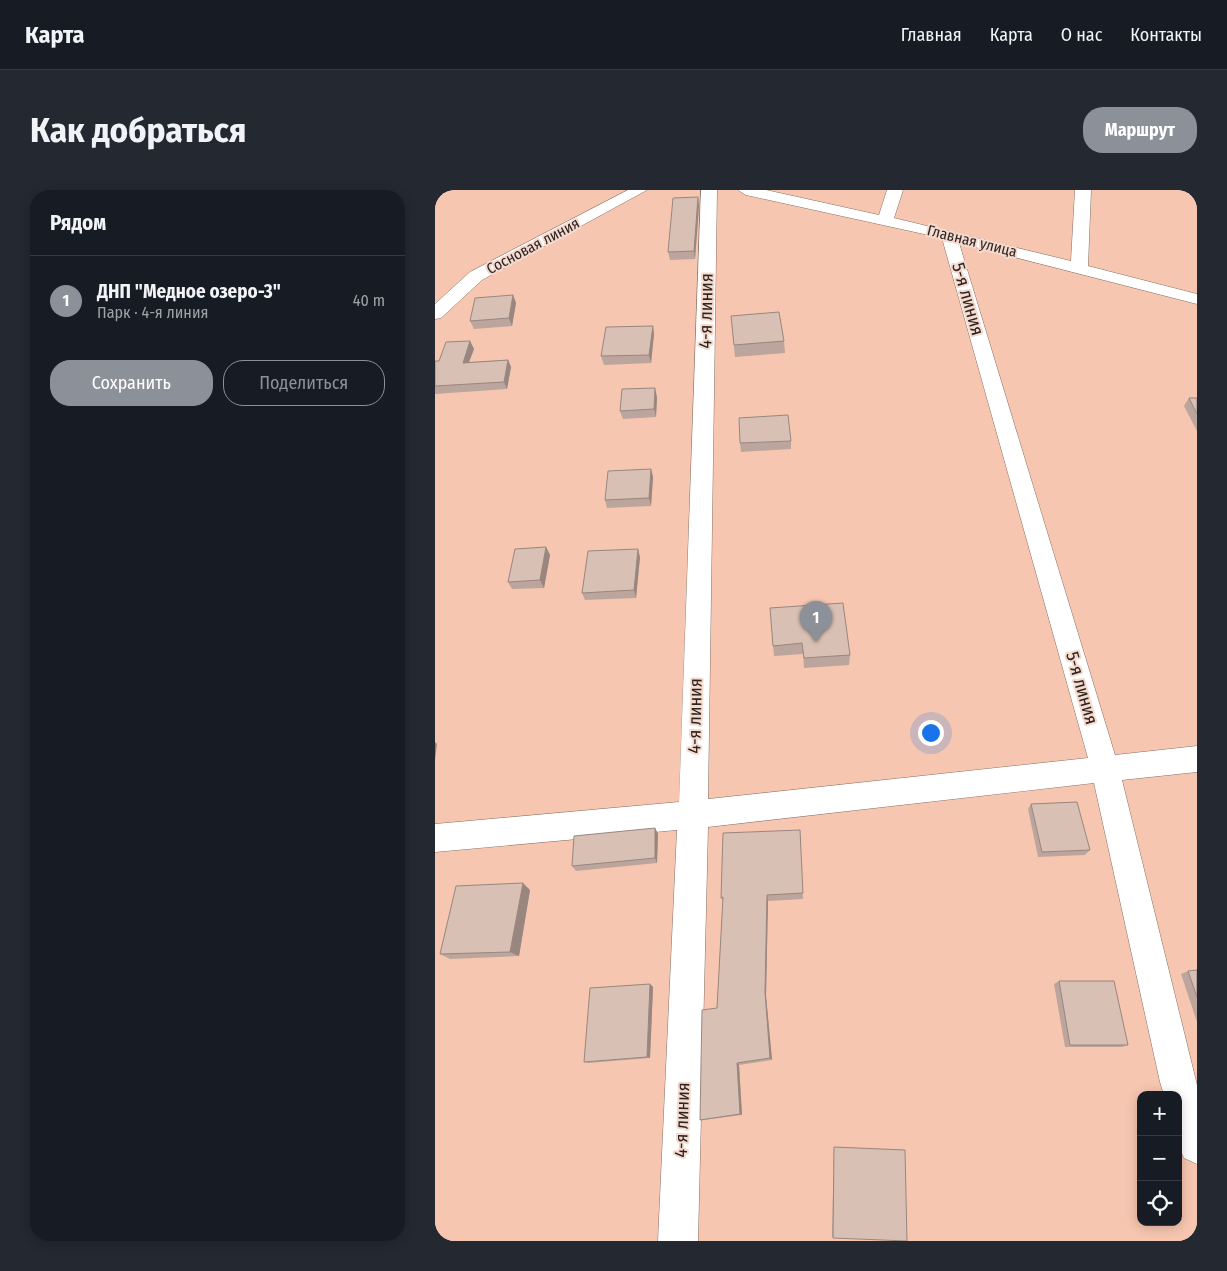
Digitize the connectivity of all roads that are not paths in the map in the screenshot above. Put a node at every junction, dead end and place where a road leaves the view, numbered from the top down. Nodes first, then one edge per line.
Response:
1 (639, 190) edge
2 (709, 190) edge
3 (745, 190) edge
4 (895, 190) edge
5 (1083, 190) edge
6 (885, 220) junction
7 (949, 235) junction
8 (1079, 268) junction
9 (1195, 302) edge
10 (439, 310) edge
11 (435, 328) edge
12 (1197, 759) edge
13 (1105, 768) junction
14 (693, 815) junction
15 (435, 838) edge
16 (1197, 1145) edge
17 (678, 1241) edge

1 - 10 street, Сосновая линия
2 - 14 street, 4-я линия
3 - 6 street, Главная улица
4 - 6 street
5 - 8 street
6 - 7 street, Главная улица
7 - 8 street, Главная улица
7 - 13 street, 5-я линия
8 - 9 street, Главная улица
10 - 11 street
12 - 13 street
13 - 14 street
13 - 16 street, 5-я линия
14 - 15 street
14 - 17 street, 4-я линия

